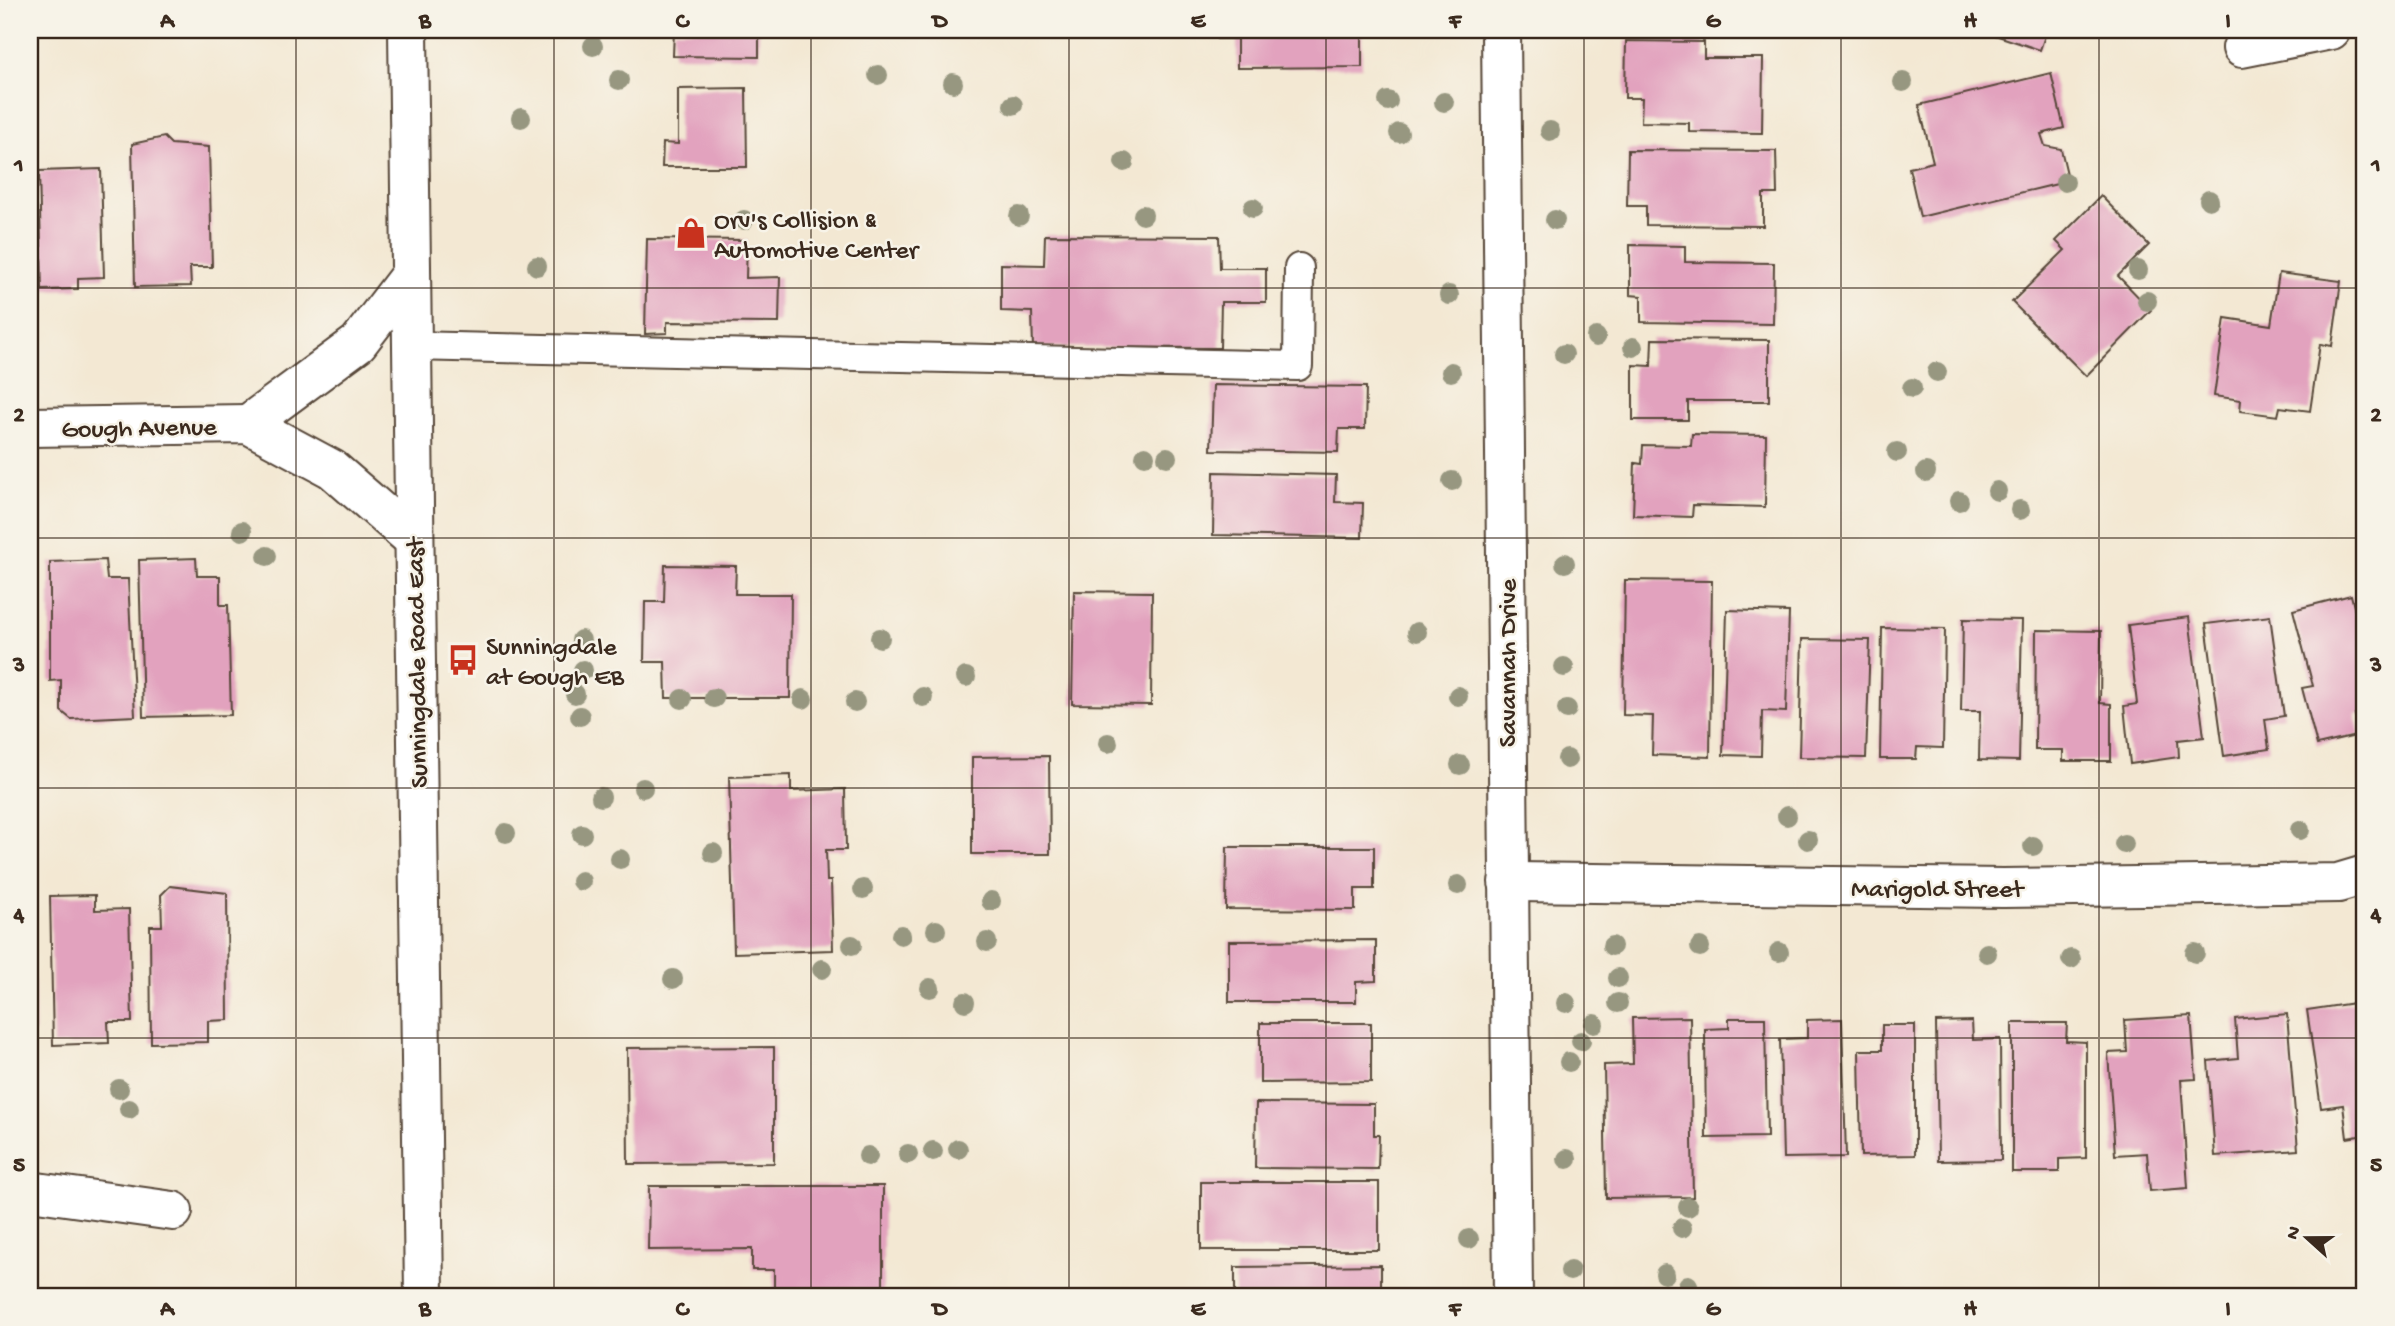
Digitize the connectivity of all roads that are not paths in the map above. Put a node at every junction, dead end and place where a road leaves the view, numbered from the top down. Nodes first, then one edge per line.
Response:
1 (408, 30) edge
2 (1501, 30) edge
3 (2330, 30) edge
4 (2242, 48) dead end
5 (1299, 268) dead end
6 (410, 275) junction
7 (411, 346) junction
8 (248, 424) junction
9 (30, 427) edge
10 (414, 541) junction
11 (2365, 875) edge
12 (1508, 882) junction
13 (30, 1191) edge
14 (173, 1211) dead end
15 (424, 1296) edge
16 (1513, 1296) edge

1 - 6 street, Sunningdale Road East
2 - 12 street, Savannah Drive
3 - 4 street
5 - 7 lane
6 - 7 street, Sunningdale Road East
6 - 8 street, Gough Avenue
7 - 10 street, Sunningdale Road East
8 - 9 street, Gough Avenue
8 - 10 street, Gough Avenue
10 - 15 street, Sunningdale Road East
11 - 12 street, Marigold Street
12 - 16 street, Savannah Drive
13 - 14 street

